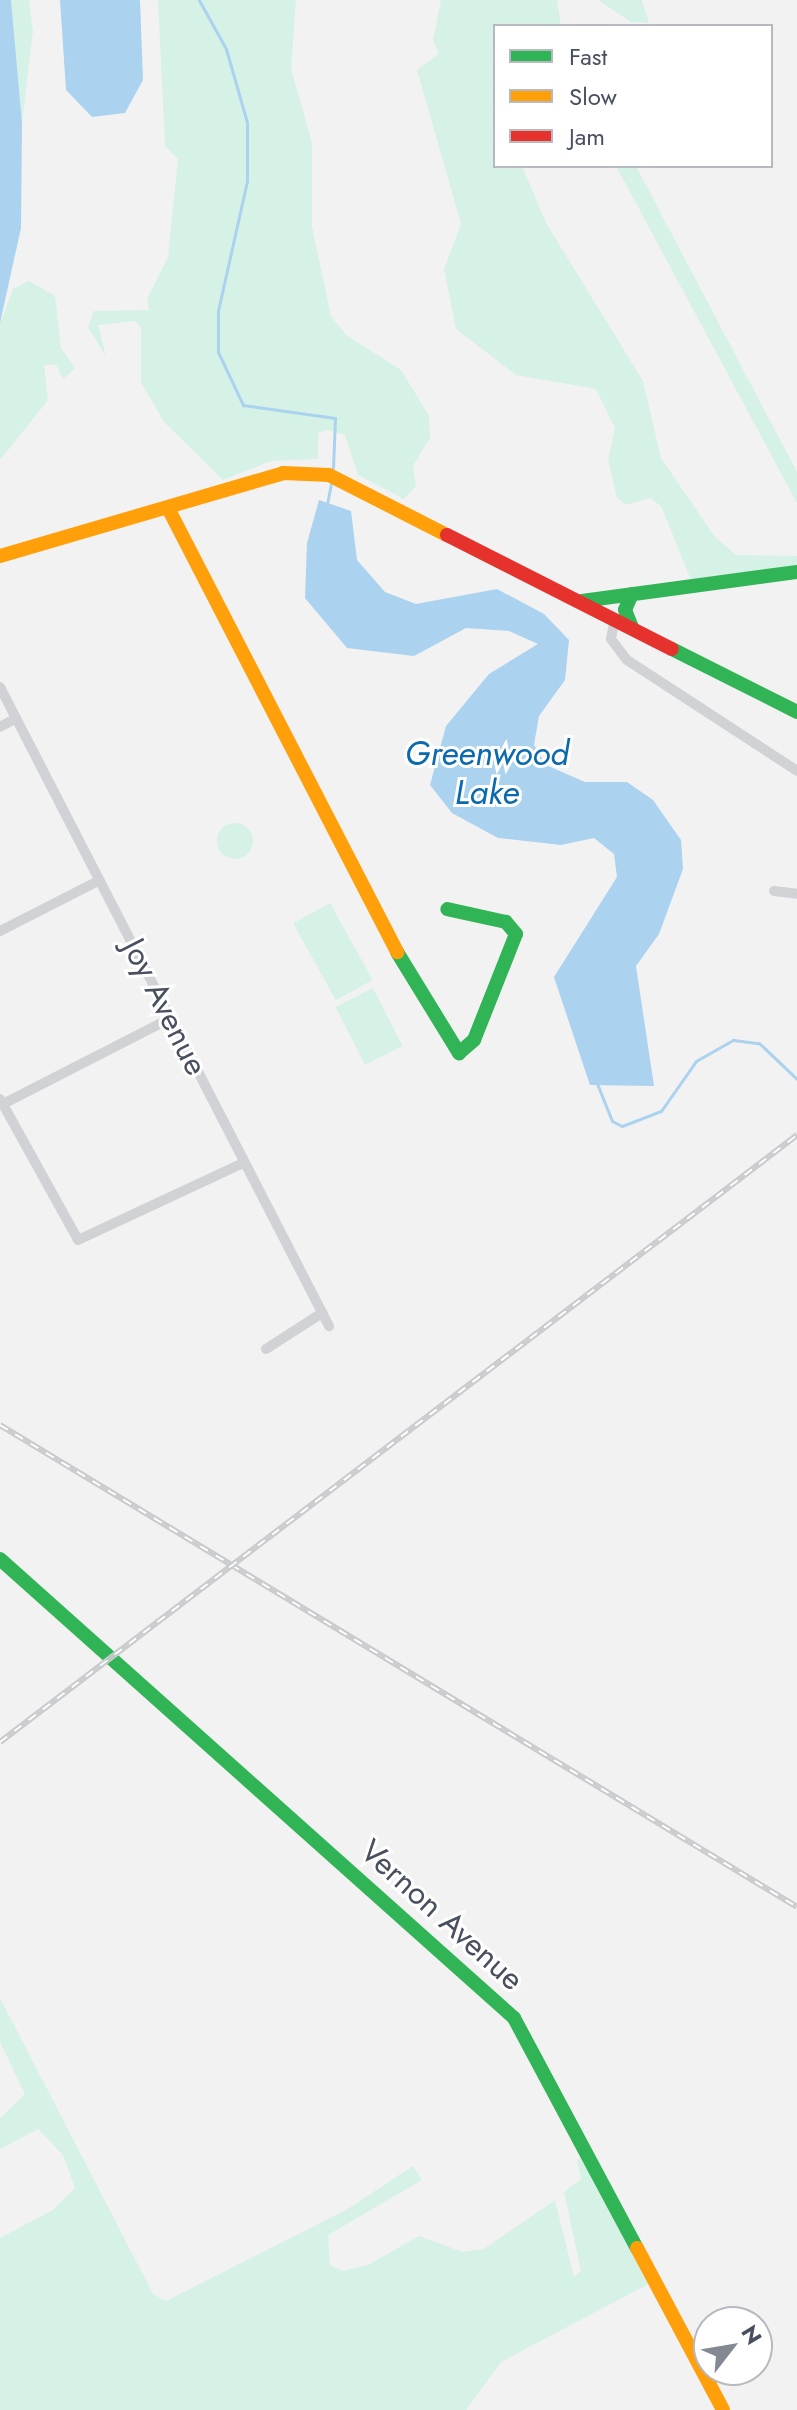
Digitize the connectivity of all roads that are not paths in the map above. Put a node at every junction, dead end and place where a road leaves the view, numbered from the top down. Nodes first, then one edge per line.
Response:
1 (168, 508) junction
2 (0, 556) edge
3 (797, 572) edge
4 (632, 594) junction
5 (582, 601) junction
6 (615, 618) junction
7 (632, 627) junction
8 (0, 687) edge
9 (797, 712) edge
10 (16, 718) junction
11 (0, 727) edge
12 (797, 771) edge
13 (100, 880) junction
14 (774, 891) dead end
15 (797, 894) edge
16 (447, 909) dead end
17 (0, 931) edge
18 (171, 1018) junction
19 (1, 1102) edge
20 (245, 1162) junction
21 (322, 1313) junction
22 (329, 1326) dead end
23 (266, 1349) dead end
24 (0, 1559) edge
25 (723, 2410) edge

1 - 2 street
1 - 5 street
1 - 16 street
3 - 4 street
4 - 5 street
4 - 7 street
5 - 6 street
6 - 7 street
6 - 12 street
7 - 9 street
8 - 10 street, Joy Avenue
10 - 11 street
10 - 13 street, Joy Avenue
13 - 17 street
13 - 18 street, Joy Avenue
14 - 15 street
18 - 19 street
18 - 20 street, Joy Avenue
19 - 20 street
20 - 21 street, Joy Avenue
21 - 22 street, Joy Avenue
21 - 23 street
24 - 25 street, Vernon Avenue

